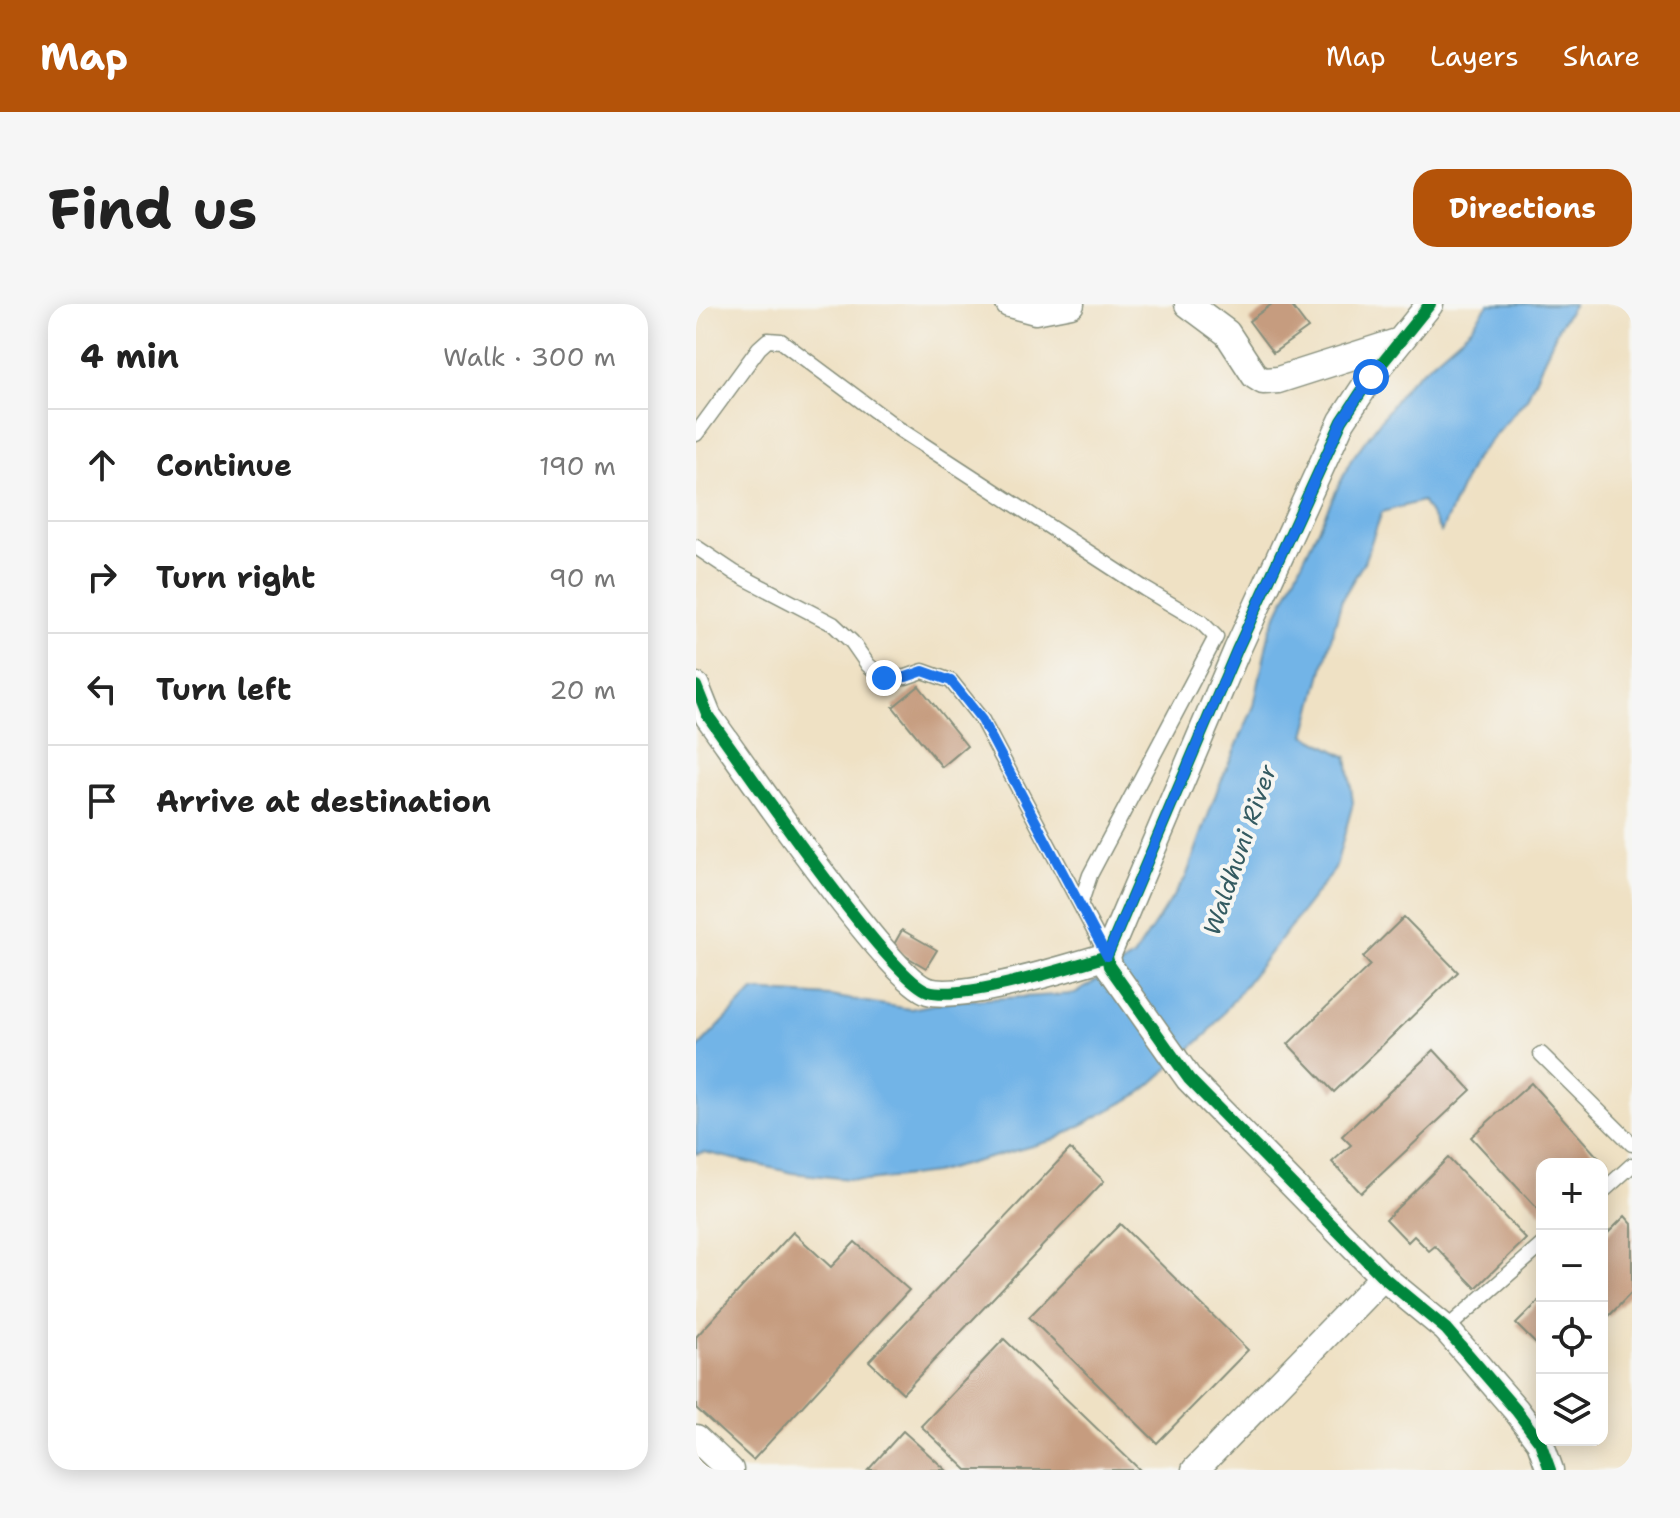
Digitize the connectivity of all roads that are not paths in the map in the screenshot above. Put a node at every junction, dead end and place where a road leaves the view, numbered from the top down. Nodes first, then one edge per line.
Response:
1 (1009, 304) edge
2 (1071, 304) edge
3 (1188, 304) edge
4 (1430, 304) edge
5 (1400, 341) junction
6 (696, 434) edge
7 (696, 547) edge
8 (696, 686) edge
9 (1081, 902) junction
10 (1108, 961) junction
11 (1541, 1054) dead end
12 (1632, 1144) edge
13 (1632, 1165) edge
14 (1608, 1187) edge
15 (1536, 1250) edge
16 (1383, 1277) junction
17 (1446, 1329) junction
18 (696, 1438) edge
19 (730, 1470) edge
20 (1195, 1470) edge
21 (1550, 1470) edge

1 - 2 street
3 - 5 street
4 - 5 street
5 - 10 street
6 - 9 lane
7 - 9 lane
8 - 10 street
9 - 10 lane
10 - 16 street
11 - 12 lane
13 - 14 lane
15 - 17 lane
16 - 17 street
16 - 20 street
17 - 21 street
18 - 19 street

